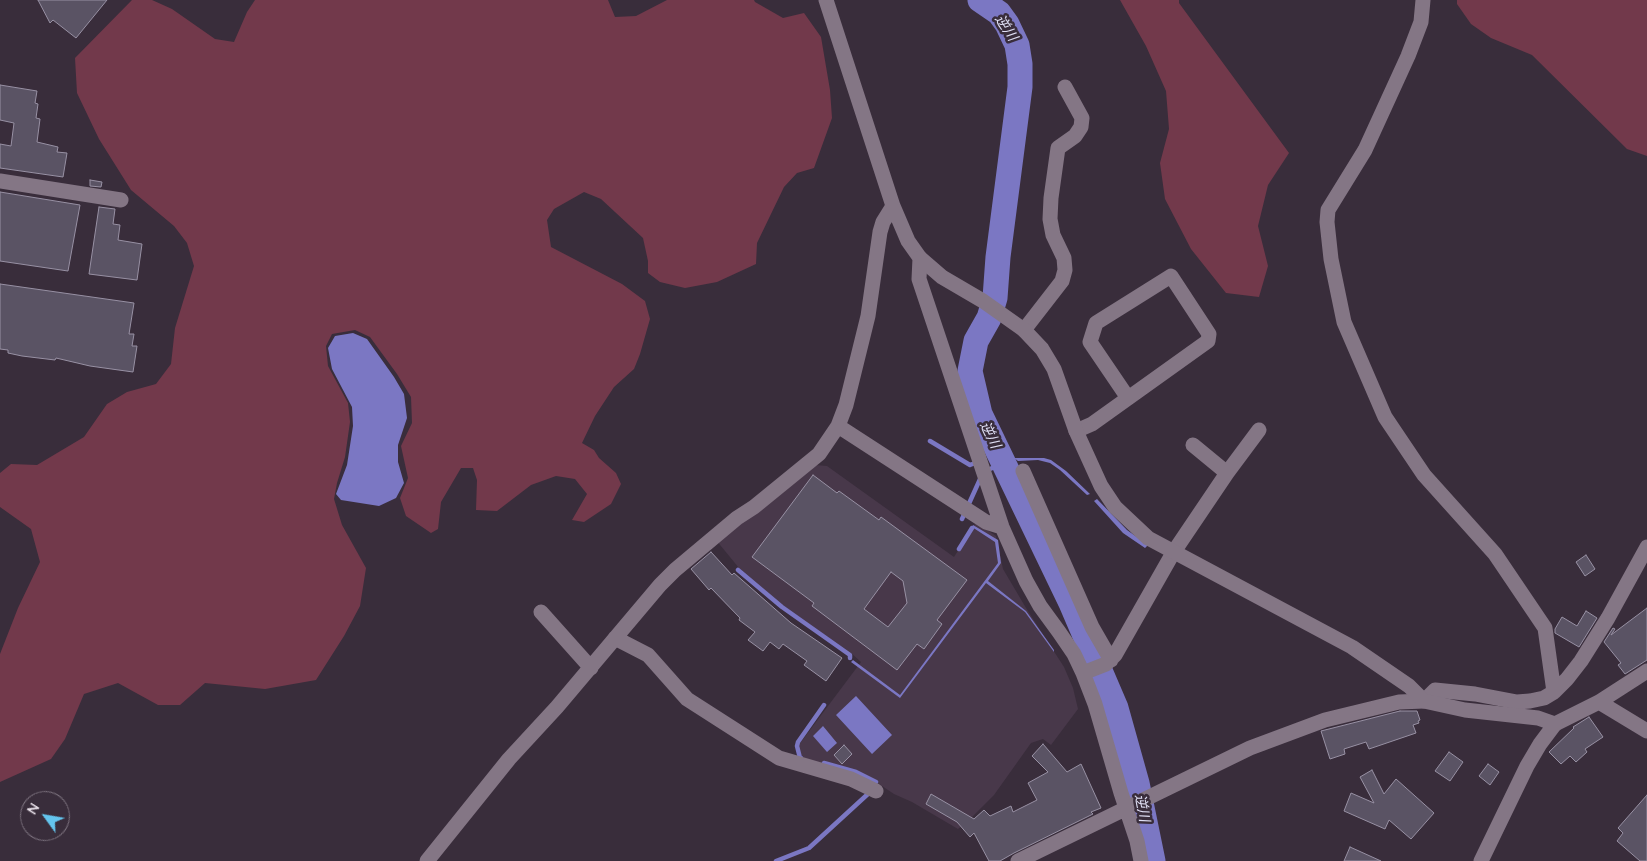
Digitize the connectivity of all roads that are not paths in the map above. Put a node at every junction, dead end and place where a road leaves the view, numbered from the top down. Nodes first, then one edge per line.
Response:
1 (826, 0) edge
2 (1423, 0) edge
3 (1065, 87) dead end
4 (0, 181) edge
5 (121, 200) dead end
6 (893, 206) junction
7 (920, 258) junction
8 (1024, 330) junction
9 (1128, 398) junction
10 (838, 426) junction
11 (1259, 430) dead end
12 (1076, 431) junction
13 (1193, 445) dead end
14 (1023, 471) dead end
15 (1227, 473) junction
16 (1002, 527) junction
17 (1647, 547) edge
18 (1174, 553) junction
19 (541, 612) dead end
20 (615, 638) junction
21 (1099, 667) junction
22 (590, 668) junction
23 (1647, 671) edge
24 (1554, 692) junction
25 (1424, 701) junction
26 (1599, 702) junction
27 (1555, 724) junction
28 (1647, 731) edge
29 (876, 791) dead end
30 (1129, 807) junction
31 (427, 861) edge
32 (1018, 861) edge
33 (1141, 861) edge
34 (1481, 861) edge

1 - 6 street
2 - 24 street
3 - 8 street
4 - 5 street
6 - 7 street
6 - 10 street
7 - 8 street
7 - 16 street
8 - 12 street
9 - 9 street
9 - 12 street
10 - 16 street
10 - 20 street
11 - 15 street
12 - 18 street
13 - 15 street
14 - 21 street
15 - 18 street
16 - 21 street
17 - 24 street
18 - 21 street
18 - 25 street
19 - 22 street
20 - 22 street
20 - 29 street
21 - 30 street
22 - 31 street
23 - 26 street
24 - 25 street
25 - 27 street
25 - 30 street
26 - 27 street
26 - 28 street
27 - 34 street
30 - 32 street
30 - 33 street

